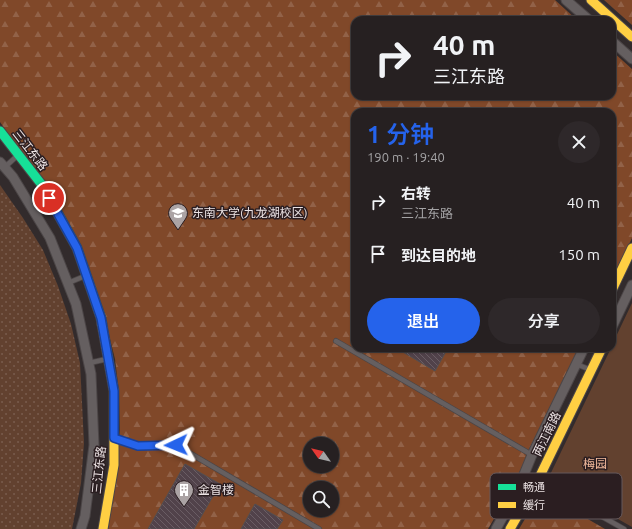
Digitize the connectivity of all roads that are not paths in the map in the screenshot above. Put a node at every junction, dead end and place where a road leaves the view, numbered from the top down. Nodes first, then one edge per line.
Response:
1 (566, 0) edge
2 (591, 0) edge
3 (584, 16) edge
4 (609, 16) edge
5 (616, 23) edge
6 (632, 37) edge
7 (616, 45) edge
8 (632, 59) edge
9 (0, 131) edge
10 (19, 155) junction
11 (2, 165) edge
12 (632, 248) edge
13 (86, 275) junction
14 (616, 282) edge
15 (68, 283) junction
16 (632, 285) edge
17 (616, 319) edge
18 (336, 340) dead end
19 (351, 349) edge
20 (356, 352) edge
21 (582, 352) edge
22 (600, 352) edge
23 (108, 358) junction
24 (89, 363) junction
25 (576, 364) junction
26 (591, 370) junction
27 (114, 438) junction
28 (532, 455) junction
29 (524, 473) edge
30 (541, 473) edge
31 (502, 519) edge
32 (516, 519) edge
33 (606, 519) edge
34 (81, 529) edge
35 (103, 529) edge
36 (320, 529) edge
37 (496, 529) edge
38 (510, 529) edge
39 (624, 529) edge

1 - 3 street
2 - 4 street
5 - 6 street
7 - 8 street
9 - 10 street, 三江东路
10 - 11 lane
10 - 13 street, 三江东路
11 - 15 street, 三江东路
12 - 14 street
13 - 15 lane
13 - 23 street, 三江东路
15 - 24 street, 三江东路
16 - 17 street
18 - 19 lane
20 - 28 lane
21 - 25 street
22 - 26 street, 两江南路
23 - 24 lane
23 - 27 street, 三江东路
24 - 34 street, 三江东路
25 - 26 lane
25 - 28 street
26 - 30 street, 两江南路
27 - 35 street, 三江东路
27 - 36 lane
28 - 29 street
31 - 37 street
32 - 38 street, 两江南路
33 - 39 lane

